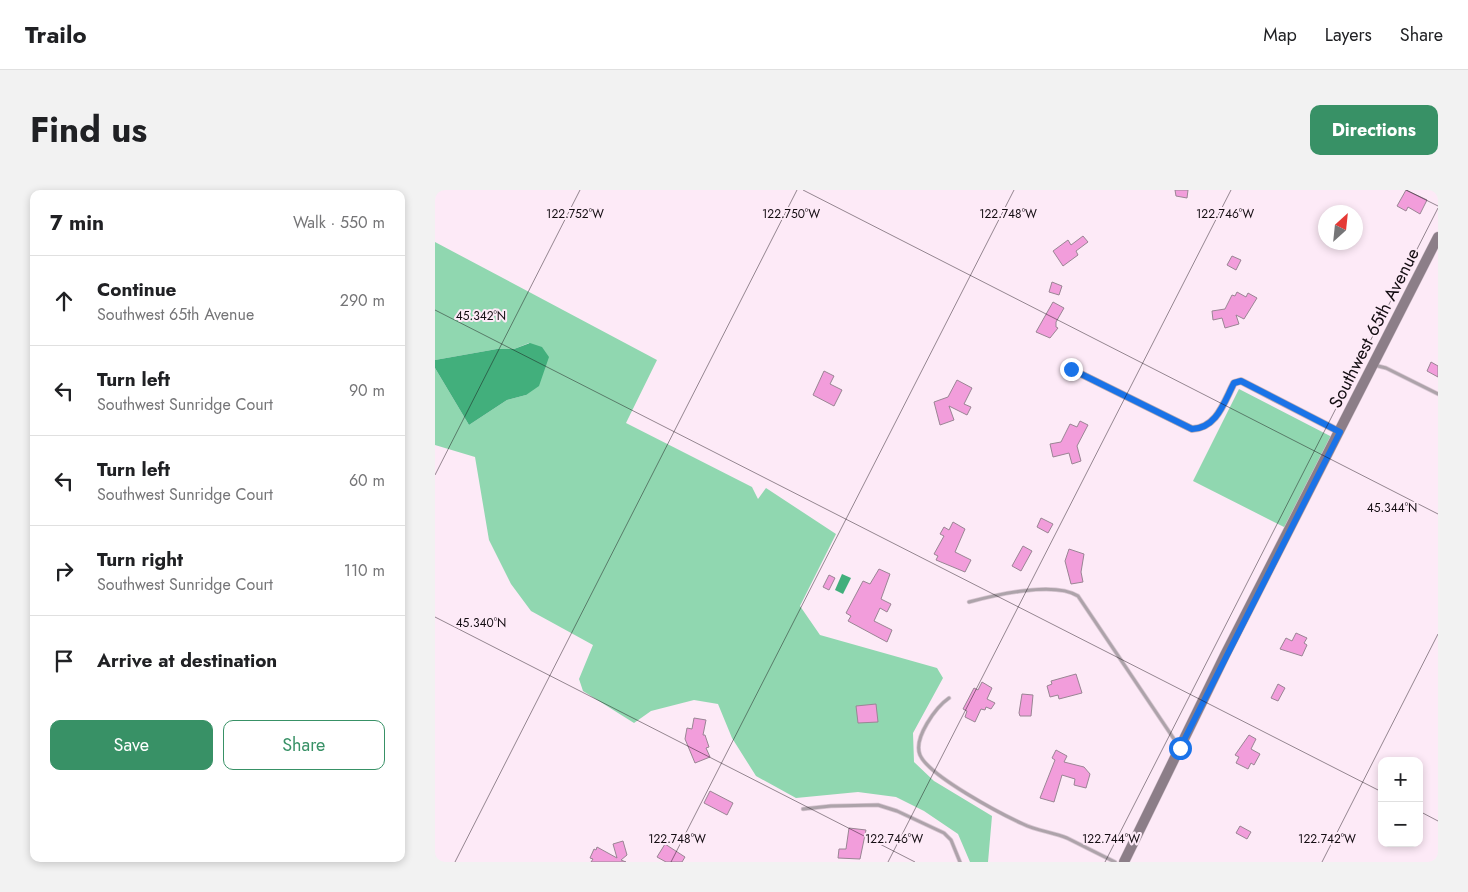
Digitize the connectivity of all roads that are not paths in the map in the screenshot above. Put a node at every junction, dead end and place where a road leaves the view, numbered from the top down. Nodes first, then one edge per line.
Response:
1 (1438, 237) edge
2 (1373, 365) junction
3 (1071, 369) dead end
4 (1438, 394) edge
5 (1340, 432) junction
6 (969, 602) dead end
7 (949, 698) dead end
8 (1180, 748) junction
9 (803, 809) dead end
10 (960, 862) edge
11 (1115, 862) edge
12 (1124, 862) edge

1 - 2 main road, Southwest 65th Avenue
2 - 4 lane
2 - 5 main road, Southwest 65th Avenue
3 - 5 street
5 - 8 main road, Southwest 65th Avenue
6 - 8 lane
7 - 11 lane
8 - 12 main road, Southwest 65th Avenue
9 - 10 lane

